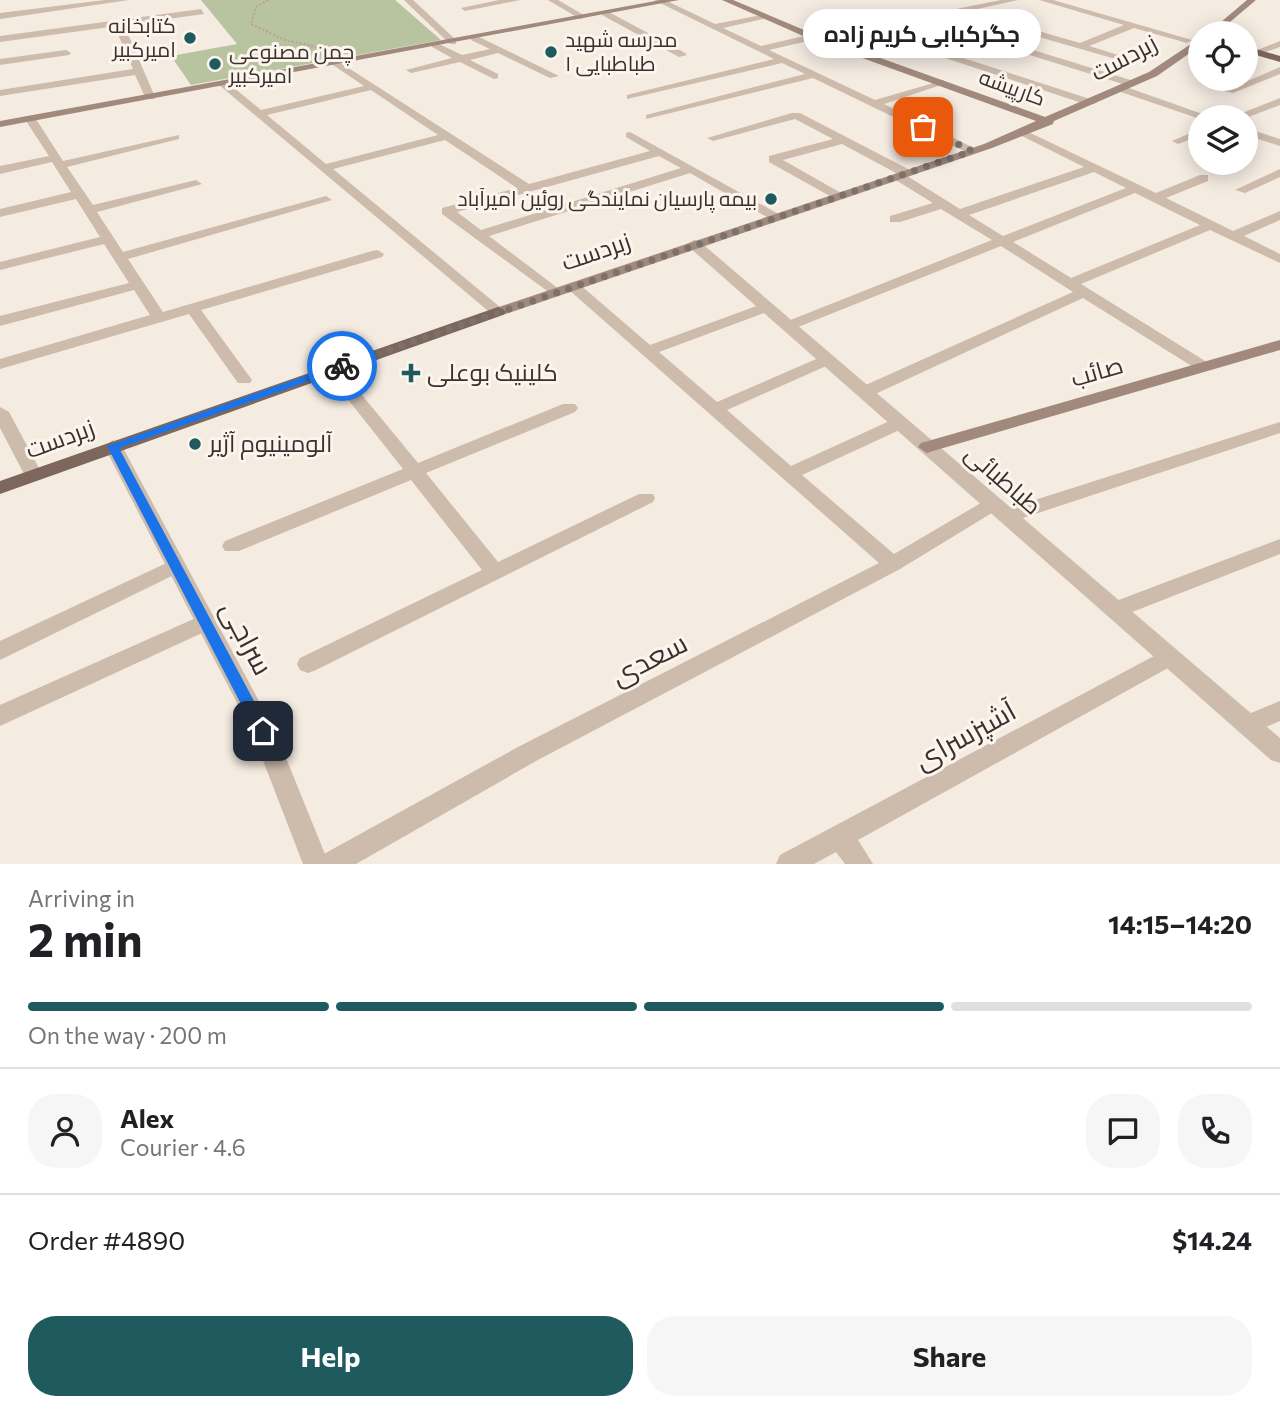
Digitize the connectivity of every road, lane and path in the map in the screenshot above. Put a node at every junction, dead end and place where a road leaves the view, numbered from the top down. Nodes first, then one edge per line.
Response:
1 (125, 0) edge
2 (268, 0) edge
3 (408, 0) edge
4 (516, 0) edge
5 (552, 0) edge
6 (676, 0) edge
7 (726, 0) edge
8 (1013, 0) edge
9 (1043, 0) edge
10 (1252, 0) edge
11 (661, 1) edge
12 (466, 8) dead end
13 (201, 12) dead end
14 (605, 13) junction
15 (0, 16) edge
16 (764, 16) junction
17 (583, 17) junction
18 (1227, 21) edge
19 (1133, 25) junction
20 (715, 27) junction
21 (122, 32) dead end
22 (1035, 33) dead end
23 (813, 37) junction
24 (474, 38) junction
25 (0, 39) edge
26 (1188, 40) edge
27 (453, 42) junction
28 (1001, 43) dead end
29 (1280, 44) edge
30 (435, 45) junction
31 (1080, 46) junction
32 (1188, 47) edge
33 (760, 49) junction
34 (499, 50) junction
35 (1258, 52) edge
36 (1258, 52) edge
37 (66, 53) dead end
38 (682, 55) dead end
39 (945, 55) dead end
40 (365, 58) junction
41 (461, 58) junction
42 (1280, 59) edge
43 (783, 60) junction
44 (0, 62) edge
45 (1136, 62) dead end
46 (335, 63) junction
47 (411, 70) dead end
48 (1280, 70) edge
49 (139, 71) junction
50 (814, 75) junction
51 (495, 76) dead end
52 (554, 76) dead end
53 (1258, 79) edge
54 (940, 82) junction
55 (223, 84) junction
56 (372, 87) junction
57 (1127, 87) junction
58 (0, 93) edge
59 (150, 97) junction
60 (631, 97) dead end
61 (1280, 101) edge
62 (1092, 103) junction
63 (874, 104) junction
64 (1258, 109) edge
65 (1188, 110) edge
66 (259, 114) junction
67 (650, 117) dead end
68 (30, 118) junction
69 (1049, 122) junction
70 (0, 124) edge
71 (1022, 132) junction
72 (630, 135) dead end
73 (1258, 135) edge
74 (447, 136) junction
75 (175, 137) dead end
76 (1188, 137) edge
77 (713, 138) dead end
78 (843, 140) junction
79 (1178, 141) dead end
80 (1280, 143) edge
81 (972, 151) junction
82 (660, 152) junction
83 (58, 162) junction
84 (1094, 167) junction
85 (324, 168) junction
86 (691, 169) junction
87 (0, 170) edge
88 (1280, 173) edge
89 (902, 175) junction
90 (1204, 178) dead end
91 (196, 184) dead end
92 (528, 188) junction
93 (1136, 188) junction
94 (1241, 190) dead end
95 (79, 194) junction
96 (837, 197) junction
97 (1156, 198) junction
98 (326, 200) dead end
99 (943, 204) junction
100 (89, 210) junction
101 (0, 213) edge
102 (959, 214) junction
103 (1280, 215) edge
104 (777, 216) junction
105 (895, 219) dead end
106 (1210, 225) junction
107 (479, 235) junction
108 (1233, 236) junction
109 (107, 239) junction
110 (1001, 240) junction
111 (694, 244) junction
112 (377, 254) dead end
113 (119, 257) junction
114 (1280, 259) edge
115 (0, 266) edge
116 (138, 285) junction
117 (573, 286) junction
118 (1077, 288) junction
119 (554, 292) junction
120 (767, 307) junction
121 (192, 308) junction
122 (498, 312) junction
123 (159, 318) junction
124 (0, 321) edge
125 (788, 326) junction
126 (1280, 345) edge
127 (648, 351) junction
128 (827, 360) junction
129 (0, 364) edge
130 (1205, 367) junction
131 (332, 369) junction
132 (244, 380) dead end
133 (865, 392) junction
134 (569, 408) dead end
135 (715, 409) junction
136 (0, 412) edge
137 (900, 423) junction
138 (1280, 427) edge
139 (113, 446) junction
140 (927, 447) junction
141 (413, 470) junction
142 (33, 474) junction
143 (789, 474) junction
144 (0, 488) edge
145 (646, 498) dead end
146 (1000, 510) junction
147 (1280, 545) edge
148 (232, 546) dead end
149 (893, 564) junction
150 (175, 566) junction
151 (496, 573) junction
152 (1115, 610) junction
153 (205, 622) junction
154 (0, 651) edge
155 (1169, 657) junction
156 (308, 664) dead end
157 (1280, 710) edge
158 (0, 716) edge
159 (1247, 725) junction
160 (1280, 754) edge
161 (841, 837) junction
162 (316, 864) edge
163 (331, 864) edge
164 (789, 864) edge
165 (860, 864) edge

1 - 15 street
2 - 40 path
3 - 27 street
4 - 12 street
5 - 17 street
6 - 11 main road
7 - 16 main road, کارپیشه
8 - 23 street
9 - 19 street
10 - 18 main road
11 - 14 main road
11 - 20 street
13 - 25 street
14 - 17 main road
14 - 38 street
16 - 20 street
16 - 23 main road, کارپیشه
17 - 24 main road
19 - 26 street
19 - 31 street
20 - 33 street
21 - 49 street
22 - 31 street
23 - 33 street
23 - 54 main road, کارپیشه
24 - 27 main road
24 - 34 street
27 - 30 main road
28 - 57 street
29 - 35 street
30 - 40 main road
30 - 41 street
31 - 45 street
32 - 57 main road, زبردست
33 - 43 street
34 - 41 street
34 - 52 street
36 - 42 main road
37 - 44 street
39 - 62 street
40 - 46 main road
41 - 47 street
41 - 51 street
43 - 50 street
43 - 60 street
46 - 55 main road
46 - 56 street
48 - 53 street
49 - 58 street
49 - 59 street
50 - 63 street
50 - 67 street
54 - 63 street
54 - 69 main road, کارپیشه
55 - 59 main road
55 - 66 street
56 - 66 street
56 - 74 street
57 - 62 main road, زبردست
57 - 65 street
59 - 68 main road
61 - 64 street
62 - 69 main road, زبردست
63 - 81 street
66 - 85 street
68 - 70 main road
68 - 83 street
69 - 71 main road, زبردست
71 - 81 main road, زبردست
71 - 84 street
72 - 82 street
73 - 80 street
74 - 85 street
74 - 92 street
75 - 83 street
76 - 79 street
77 - 78 street
78 - 89 street
78 - 96 street
81 - 89 main road, زبردست
82 - 86 street
82 - 92 street
83 - 87 street
83 - 95 street
84 - 93 street
84 - 102 street
85 - 122 street
86 - 104 street
86 - 107 street
88 - 94 street
89 - 96 main road, زبردست
89 - 99 street
90 - 97 street
91 - 100 street
92 - 107 street
93 - 97 street
93 - 110 street
95 - 100 street
95 - 101 street
96 - 104 main road, زبردست
97 - 106 street
98 - 113 street
99 - 102 street
99 - 105 street
100 - 109 street
102 - 110 street
103 - 108 street
104 - 111 main road, زبردست
106 - 108 street
106 - 118 street
107 - 119 street
108 - 114 street
109 - 113 street
109 - 115 street
110 - 118 street
110 - 125 street
111 - 117 main road, زبردست
111 - 120 street, طباطبائی
112 - 121 street
113 - 116 street
116 - 123 street
116 - 124 street
117 - 119 main road, زبردست
117 - 127 street
118 - 130 street
118 - 133 street
119 - 122 main road, زبردست
120 - 125 street, طباطبائی
120 - 127 street
121 - 123 street
121 - 132 street
122 - 131 main road, زبردست
123 - 129 street
125 - 128 street, طباطبائی
126 - 130 main road, صائب
127 - 135 street
128 - 133 street, طباطبائی
128 - 135 street
130 - 140 main road, صائب
131 - 139 main road, زبردست
131 - 141 street
133 - 137 street, طباطبائی
134 - 141 street
135 - 143 street
136 - 142 street
137 - 140 street, طباطبائی
137 - 143 street
138 - 146 street, سعدی
139 - 142 main road, زبردست
139 - 150 street, سراجی
140 - 146 street, طباطبائی
141 - 148 street
141 - 151 street
142 - 144 main road, زبردست
143 - 149 street
145 - 151 street
146 - 149 street, سعدی
146 - 152 street, طباطبائی
147 - 152 street
149 - 163 street, سعدی
150 - 153 street, سراجی
150 - 154 street
151 - 156 street
152 - 155 street, طباطبائی
153 - 158 street
153 - 162 street, سراجی
155 - 159 street, طباطبائی
155 - 161 street, آشپزسرای
157 - 159 street
159 - 160 street, طباطبائی
161 - 164 street, آشپزسرای
161 - 165 street

